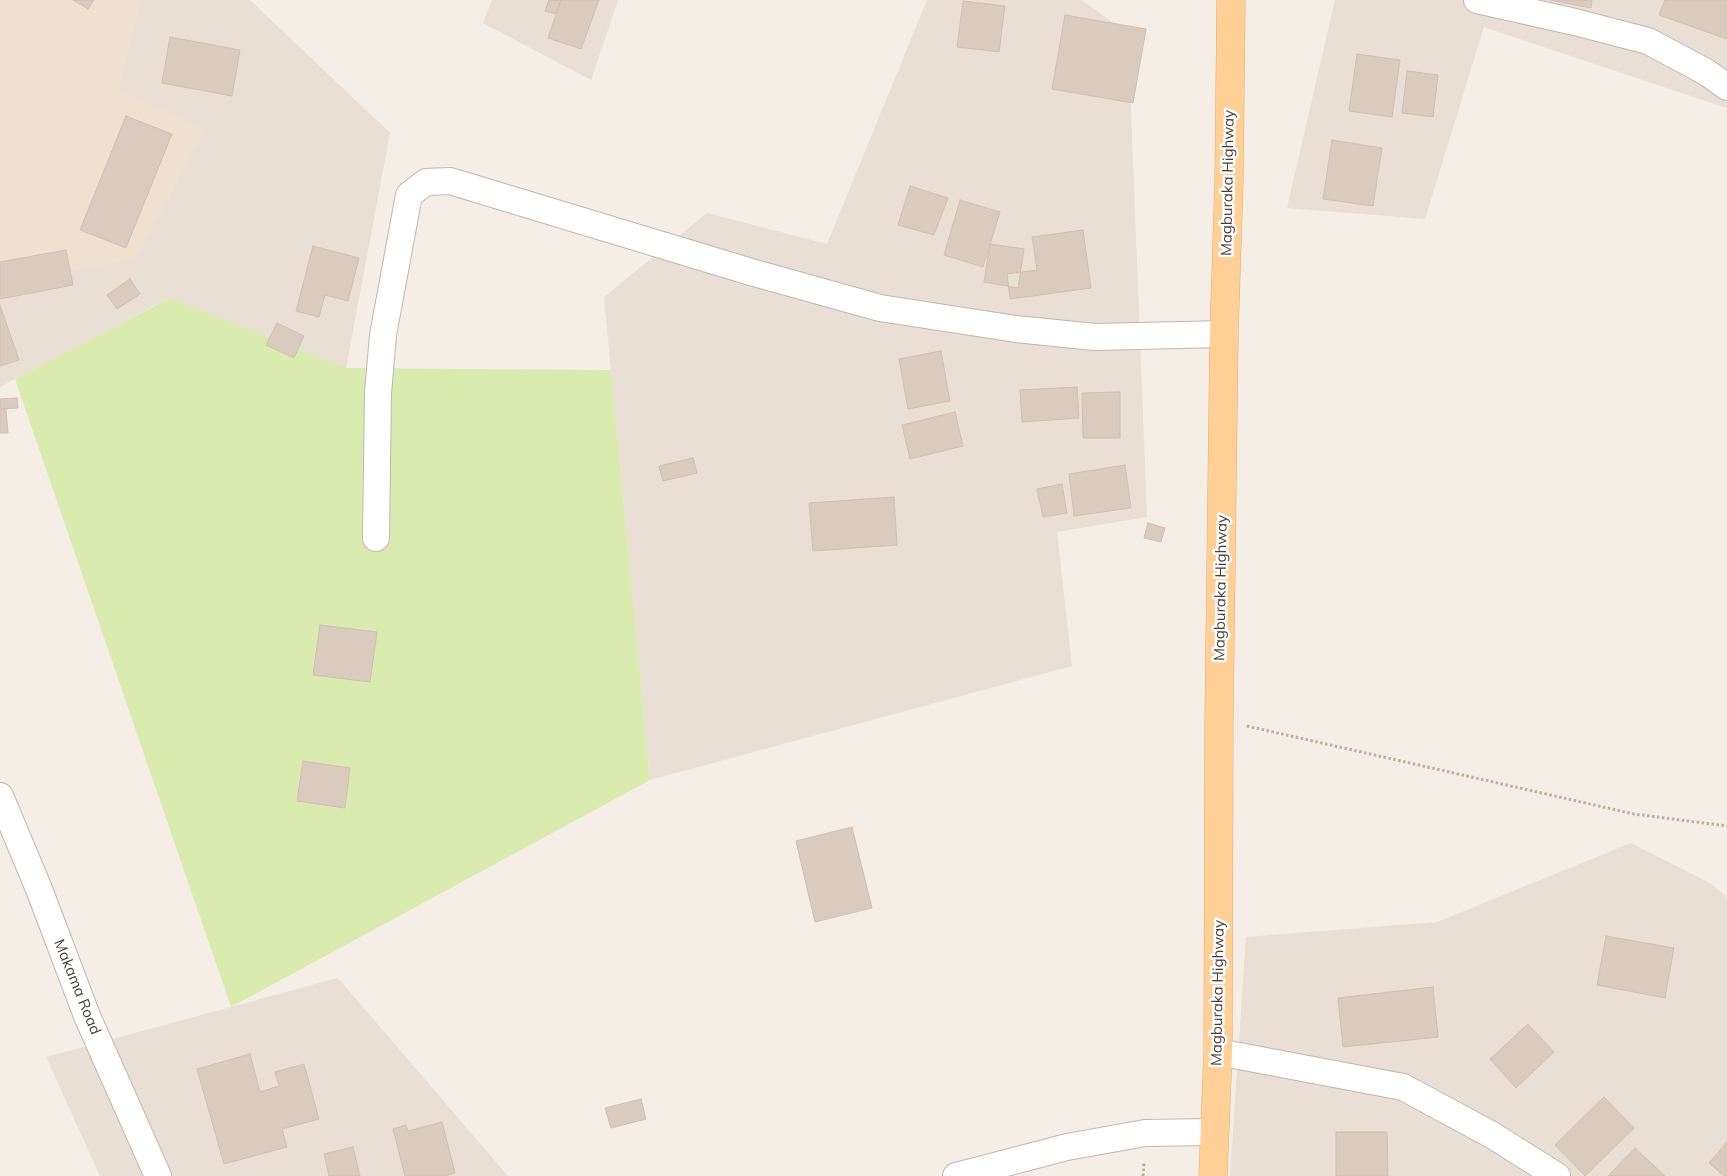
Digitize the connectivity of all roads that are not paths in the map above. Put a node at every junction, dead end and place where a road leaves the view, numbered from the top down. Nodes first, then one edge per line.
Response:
1 (1232, 0) edge
2 (1477, 0) edge
3 (1727, 87) edge
4 (1224, 334) junction
5 (376, 538) dead end
6 (0, 796) edge
7 (1218, 1052) junction
8 (1214, 1132) junction
9 (158, 1176) edge
10 (956, 1176) edge
11 (1214, 1176) edge
12 (1557, 1176) edge

1 - 4 main road, Magburaka Highway
2 - 3 street
4 - 5 street
4 - 7 main road, Magburaka Highway
6 - 9 street, Makama Road
7 - 8 main road, Magburaka Highway
7 - 12 street
8 - 10 street
8 - 11 main road, Magburaka Highway

